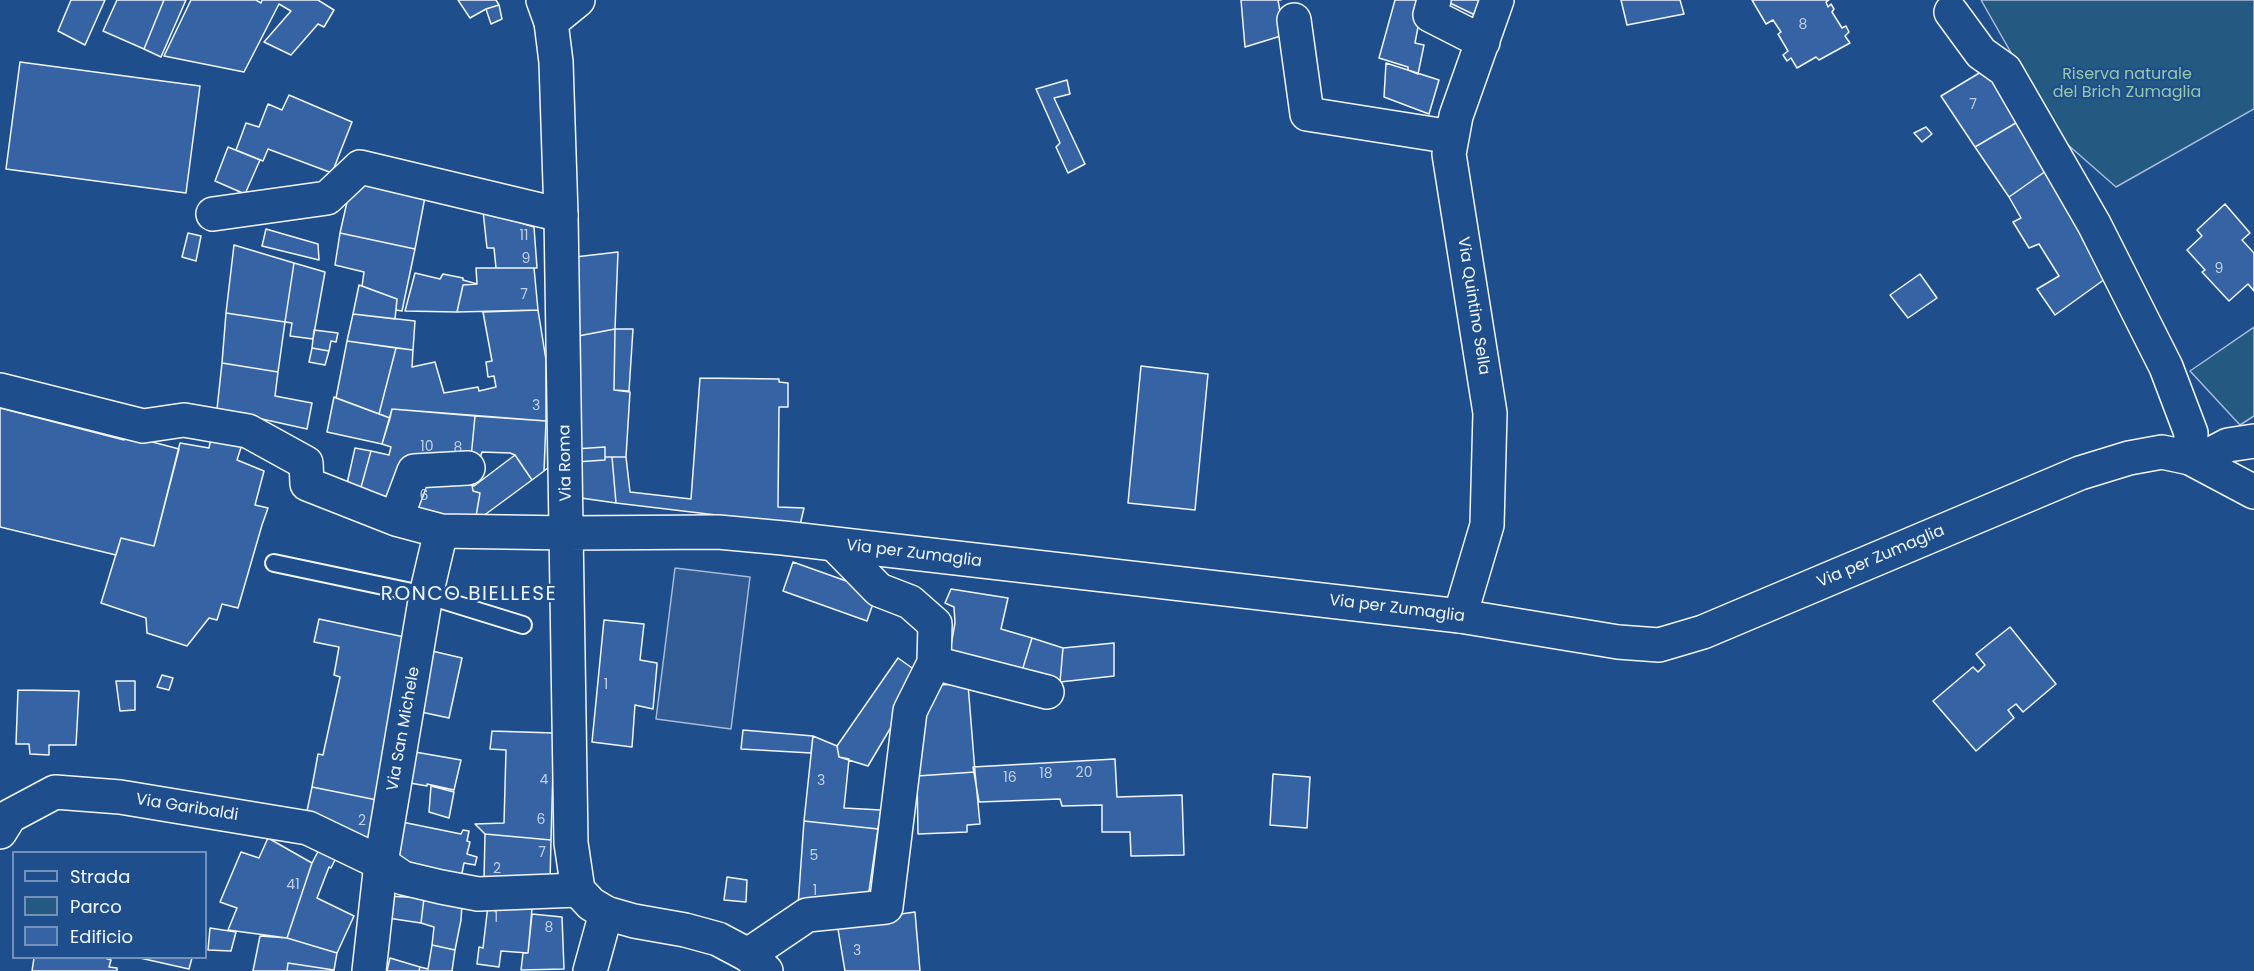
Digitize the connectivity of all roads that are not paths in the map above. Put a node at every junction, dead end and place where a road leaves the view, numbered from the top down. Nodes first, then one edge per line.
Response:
1 (578, 0) edge
2 (1434, 0) edge
3 (1497, 0) edge
4 (547, 11) edge
5 (1951, 12) dead end
6 (1294, 21) dead end
7 (1483, 42) junction
8 (1452, 137) junction
9 (213, 214) dead end
10 (561, 215) junction
11 (0, 390) edge
12 (2254, 441) edge
13 (2194, 459) junction
14 (468, 468) dead end
15 (2254, 492) edge
16 (396, 519) junction
17 (441, 531) junction
18 (568, 533) junction
19 (834, 544) junction
20 (274, 563) dead end
21 (426, 595) junction
22 (1460, 616) junction
23 (523, 625) dead end
24 (934, 663) junction
25 (1047, 692) dead end
26 (0, 832) edge
27 (381, 862) junction
28 (578, 890) junction
29 (606, 914) junction
30 (757, 963) edge
31 (369, 971) edge
32 (590, 971) edge

1 - 4 street
2 - 7 street
3 - 7 street, Via Quintino Sella
4 - 10 street, Via Roma
5 - 13 street
6 - 8 street
7 - 8 street, Via Quintino Sella
8 - 22 street, Via Quintino Sella
9 - 10 street
10 - 18 street, Via Roma
11 - 16 street, Via per Zumaglia
12 - 13 street
13 - 15 street, Via per Zumaglia
13 - 22 street, Via per Zumaglia
14 - 16 street
16 - 17 street, Via per Zumaglia
17 - 18 street, Via per Zumaglia
17 - 21 street, Via San Michele
18 - 19 street, Via per Zumaglia
18 - 28 street, Via Roma
19 - 22 street, Via per Zumaglia
19 - 24 street
20 - 21 lane
21 - 23 lane
21 - 27 street, Via San Michele
24 - 25 street
24 - 30 street
26 - 27 street, Via Garibaldi
27 - 28 street, Via Garibaldi
27 - 31 street
28 - 29 street
29 - 30 street
29 - 32 street

